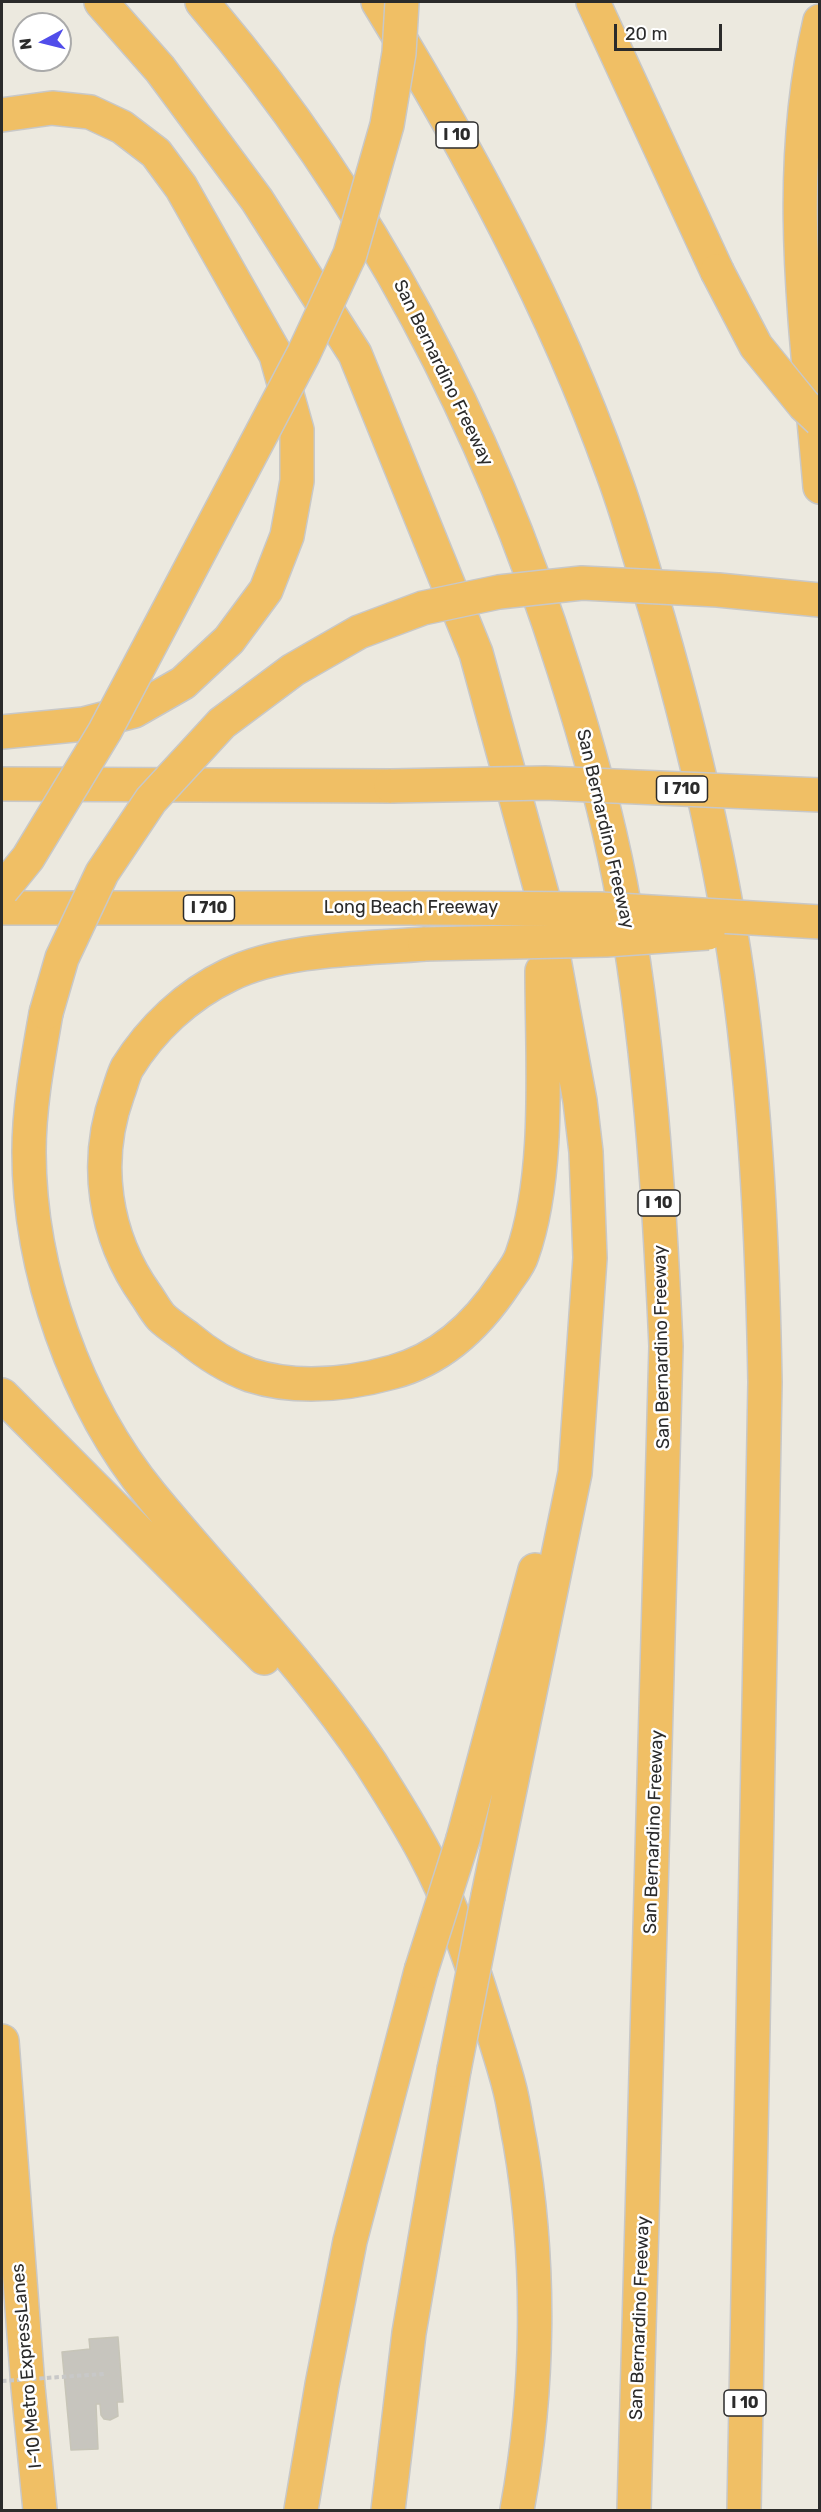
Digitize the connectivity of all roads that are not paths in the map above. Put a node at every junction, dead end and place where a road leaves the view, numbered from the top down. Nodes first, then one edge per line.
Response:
1 (101, 2) edge
2 (202, 2) edge
3 (378, 2) edge
4 (402, 2) edge
5 (592, 2) edge
6 (819, 21) edge
7 (3, 114) edge
8 (819, 420) edge
9 (819, 487) edge
10 (819, 600) edge
11 (2, 732) edge
12 (819, 773) edge
13 (545, 783) junction
14 (2, 784) edge
15 (819, 795) edge
16 (2, 890) edge
17 (542, 894) junction
18 (2, 908) edge
19 (819, 924) edge
20 (584, 1352) junction
21 (2, 1395) edge
22 (425, 1854) junction
23 (2, 2041) edge
24 (747, 2296) junction
25 (40, 2511) edge
26 (301, 2511) edge
27 (388, 2511) edge
28 (517, 2511) edge
29 (634, 2511) edge
30 (744, 2511) edge
31 (767, 2511) edge

1 - 17 highway
2 - 29 highway, San Bernardino Freeway / I 10
3 - 24 highway, I 10
4 - 16 highway, bridge
5 - 8 highway, bridge
6 - 9 highway
7 - 11 highway
10 - 22 highway, bridge
12 - 13 highway, bridge
13 - 14 highway, I 710, bridge
13 - 15 highway, I 710, bridge
17 - 19 highway, bridge
17 - 20 highway
18 - 19 highway, Long Beach Freeway / I 710, bridge
20 - 26 highway, bridge
20 - 27 highway, bridge
21 - 22 highway
22 - 28 highway
23 - 25 highway, I-10 Metro ExpressLanes
24 - 30 highway, I 10
24 - 31 highway

